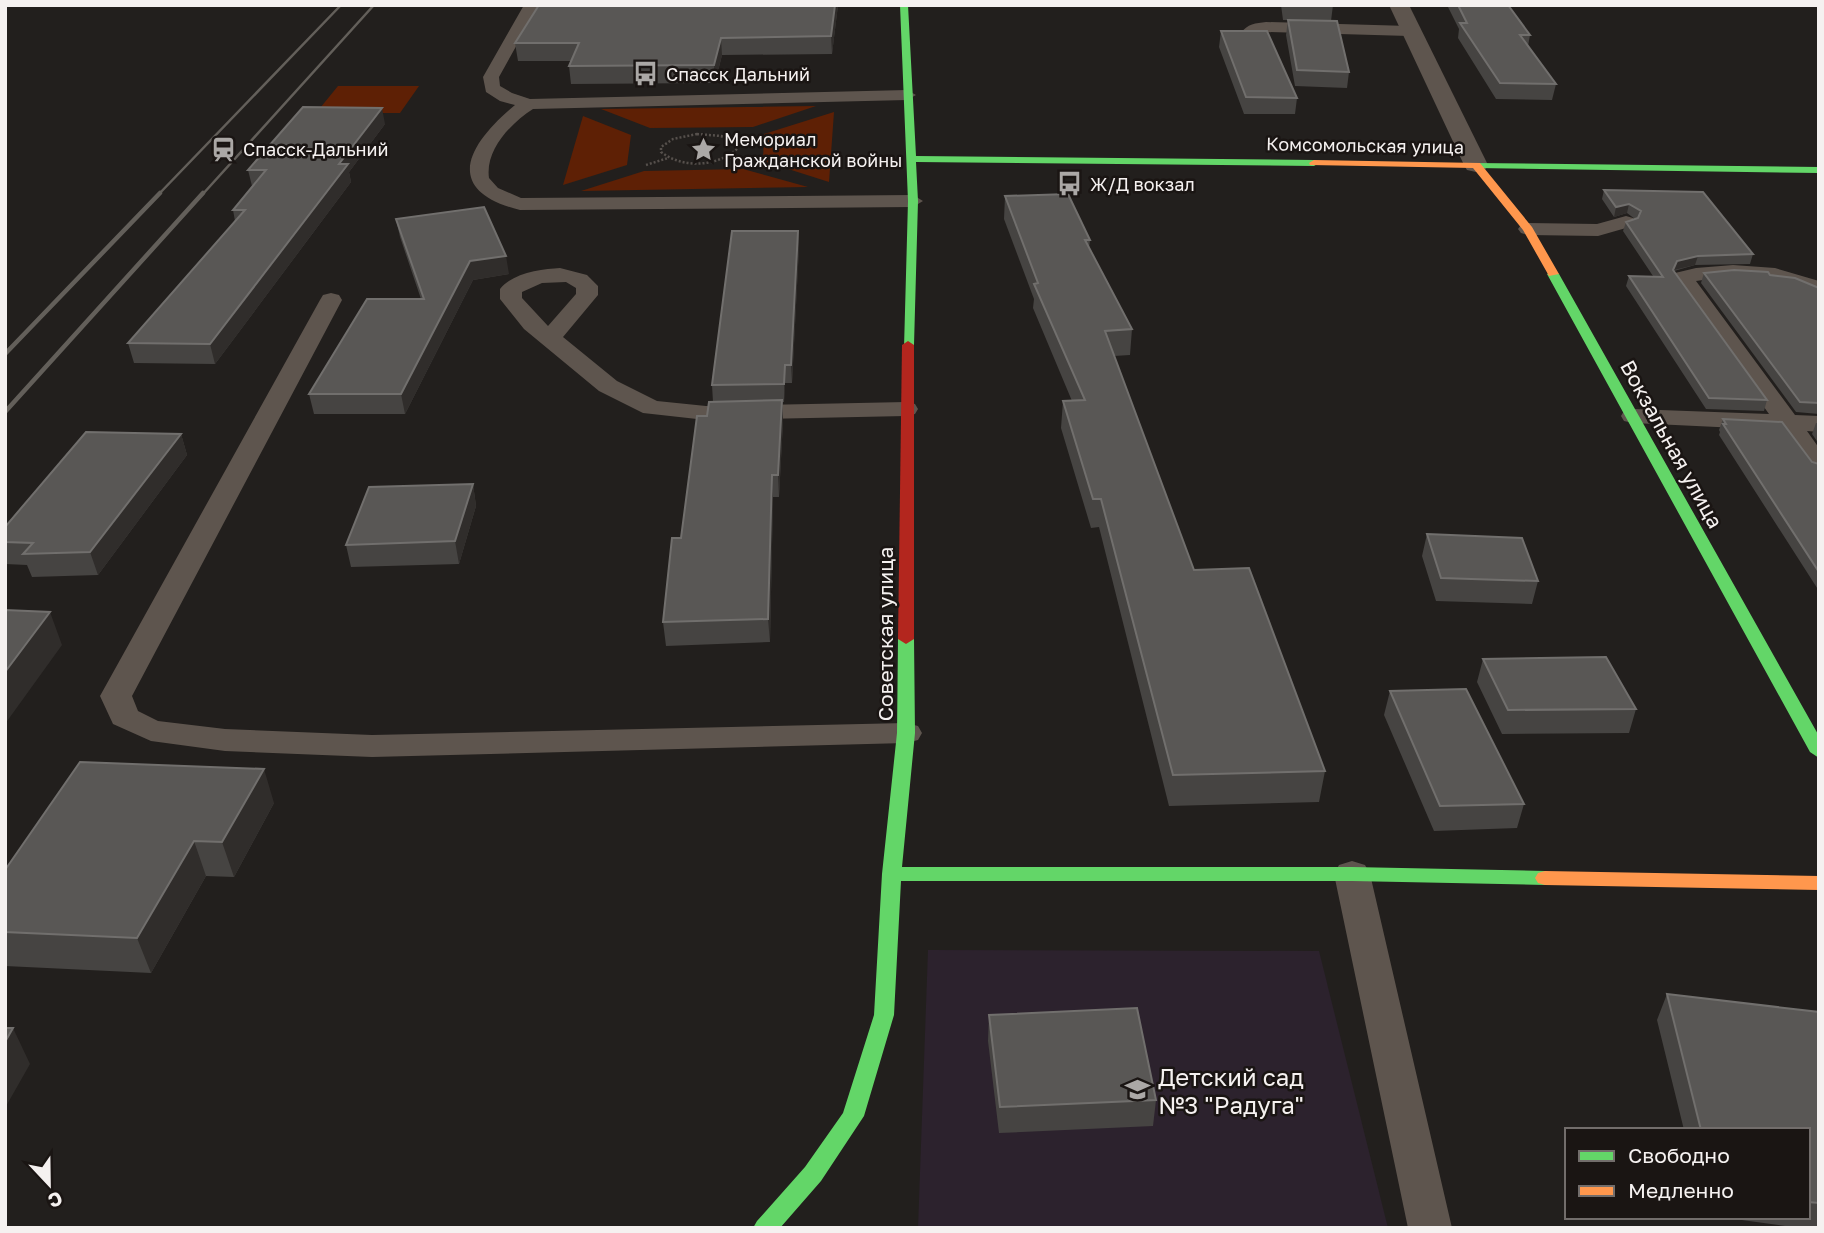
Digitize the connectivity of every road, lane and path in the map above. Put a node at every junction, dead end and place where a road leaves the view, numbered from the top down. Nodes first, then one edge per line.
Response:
1 (532, 5) edge
2 (904, 5) edge
3 (1399, 5) edge
4 (1409, 31) junction
5 (1250, 40) edge
6 (907, 95) junction
7 (529, 104) junction
8 (661, 152) joint
9 (911, 159) junction
10 (1476, 165) junction
11 (1819, 170) edge
12 (913, 201) junction
13 (1626, 222) edge
14 (1528, 229) junction
15 (1819, 291) edge
16 (331, 300) dead end
17 (550, 338) dead end
18 (906, 409) junction
19 (1633, 416) junction
20 (1786, 423) junction
21 (1819, 424) edge
22 (1819, 466) edge
23 (905, 733) junction
24 (1819, 752) edge
25 (892, 874) junction
26 (1352, 874) junction
27 (1819, 883) edge
28 (765, 1228) edge
29 (1430, 1228) edge

1 - 7 lane
2 - 6 main road, Советская улица
3 - 4 street
4 - 5 lane
4 - 10 street
6 - 7 lane
6 - 9 main road, Советская улица
7 - 12 lane
8 - 8 path
9 - 10 main road, Комсомольская улица
9 - 12 main road, Советская улица
10 - 11 main road, Комсомольская улица
10 - 14 main road, Вокзальная улица
12 - 18 main road, Советская улица
13 - 14 lane
14 - 19 main road, Вокзальная улица
15 - 20 lane
16 - 23 lane
17 - 18 lane
18 - 23 main road, Советская улица
19 - 20 lane
19 - 24 main road, Вокзальная улица
20 - 21 lane
20 - 22 lane
23 - 25 main road, Советская улица
25 - 26 main road
25 - 28 main road, Советская улица
26 - 27 main road
26 - 29 lane

